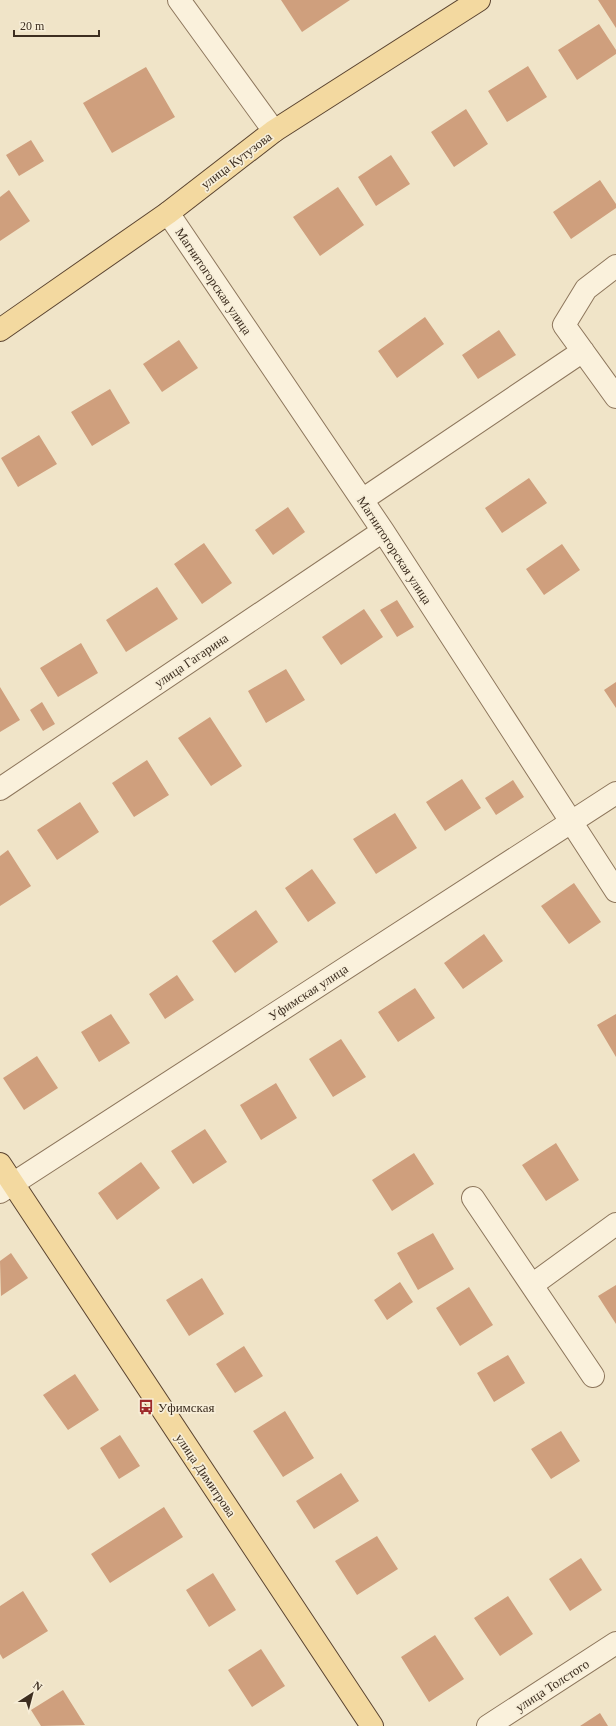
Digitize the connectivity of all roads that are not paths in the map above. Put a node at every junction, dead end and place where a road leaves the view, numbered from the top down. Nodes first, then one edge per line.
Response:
1 (179, 0) edge
2 (479, 0) edge
3 (274, 131) junction
4 (168, 213) junction
5 (616, 266) edge
6 (0, 330) edge
7 (583, 351) junction
8 (616, 396) edge
9 (362, 500) junction
10 (383, 531) junction
11 (0, 789) edge
12 (616, 793) edge
13 (571, 822) junction
14 (616, 891) edge
15 (0, 1164) edge
16 (6, 1188) edge
17 (473, 1198) dead end
18 (616, 1224) edge
19 (532, 1285) junction
20 (593, 1376) dead end
21 (616, 1643) edge
22 (372, 1726) edge
23 (488, 1726) edge

1 - 3 street
2 - 3 main road, улица Кутузова
3 - 4 main road, улица Кутузова
4 - 6 main road, улица Кутузова
4 - 9 street, Магнитогорская улица
5 - 7 street
7 - 8 street
7 - 9 street
9 - 10 street, Магнитогорская улица
10 - 11 street, улица Гагарина
10 - 13 street, Магнитогорская улица
12 - 13 street, Уфимская улица
13 - 14 street, Магнитогорская улица
13 - 16 street, Уфимская улица
15 - 16 main road, улица Димитрова
16 - 22 main road, улица Димитрова
17 - 19 street
18 - 19 street
19 - 20 street
21 - 23 street, улица Толстого

